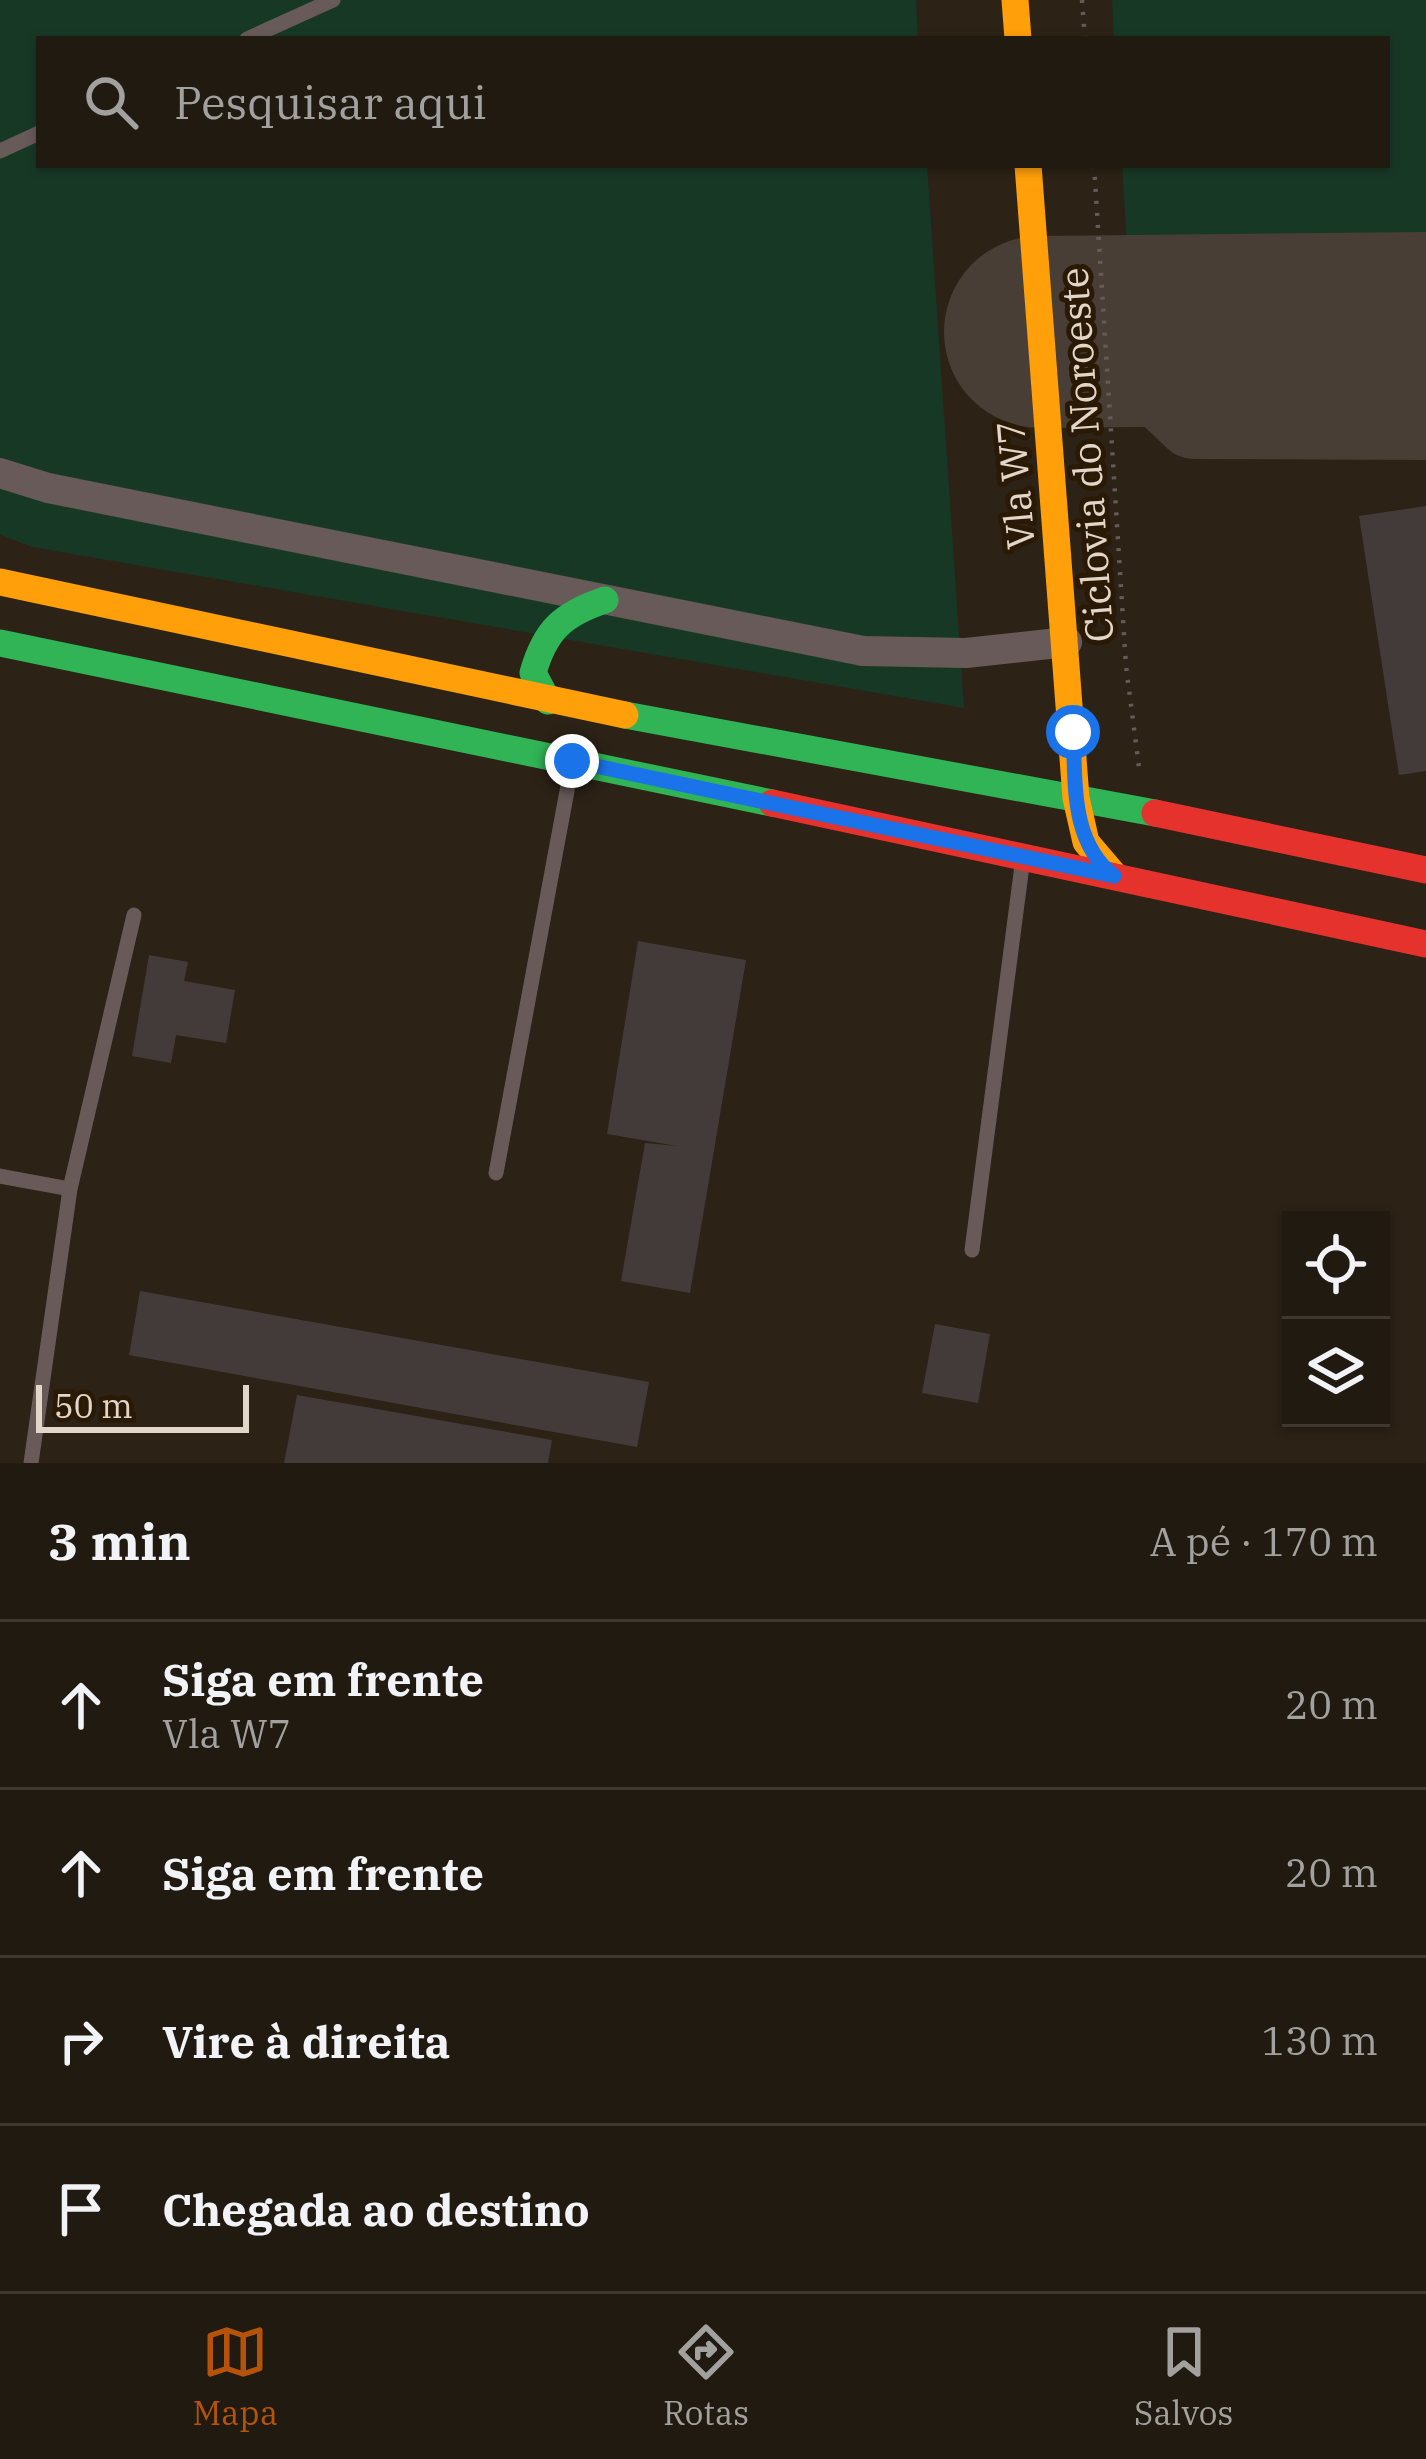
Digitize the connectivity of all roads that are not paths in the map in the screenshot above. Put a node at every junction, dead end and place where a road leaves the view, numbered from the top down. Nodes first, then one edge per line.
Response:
1 (332, 0) edge
2 (1015, 0) edge
3 (254, 36) edge
4 (1018, 36) edge
5 (36, 135) edge
6 (0, 151) edge
7 (1028, 168) edge
8 (0, 473) edge
9 (0, 582) edge
10 (605, 601) junction
11 (1067, 642) junction
12 (0, 643) edge
13 (548, 701) junction
14 (1073, 732) junction
15 (572, 761) junction
16 (1021, 788) junction
17 (1076, 798) junction
18 (1142, 810) junction
19 (1024, 855) junction
20 (1426, 870) edge
21 (1114, 876) junction
22 (134, 915) dead end
23 (1426, 944) edge
24 (496, 1173) dead end
25 (0, 1176) edge
26 (70, 1189) junction
27 (972, 1250) dead end
28 (31, 1463) edge

1 - 3 lane
2 - 4 main road
5 - 6 lane
7 - 11 main road, Vla W7
8 - 10 street
9 - 13 main road
10 - 11 street
10 - 13 main road
11 - 14 main road, Vla W7
12 - 15 main road
13 - 16 main road
14 - 16 main road
14 - 17 main road, Vla W7
14 - 18 main road
15 - 19 main road
15 - 24 lane
16 - 17 main road
17 - 18 main road
17 - 21 main road, Vla W7
18 - 20 main road
19 - 21 main road
19 - 27 lane
21 - 23 main road
22 - 26 lane
25 - 26 lane
26 - 28 lane

